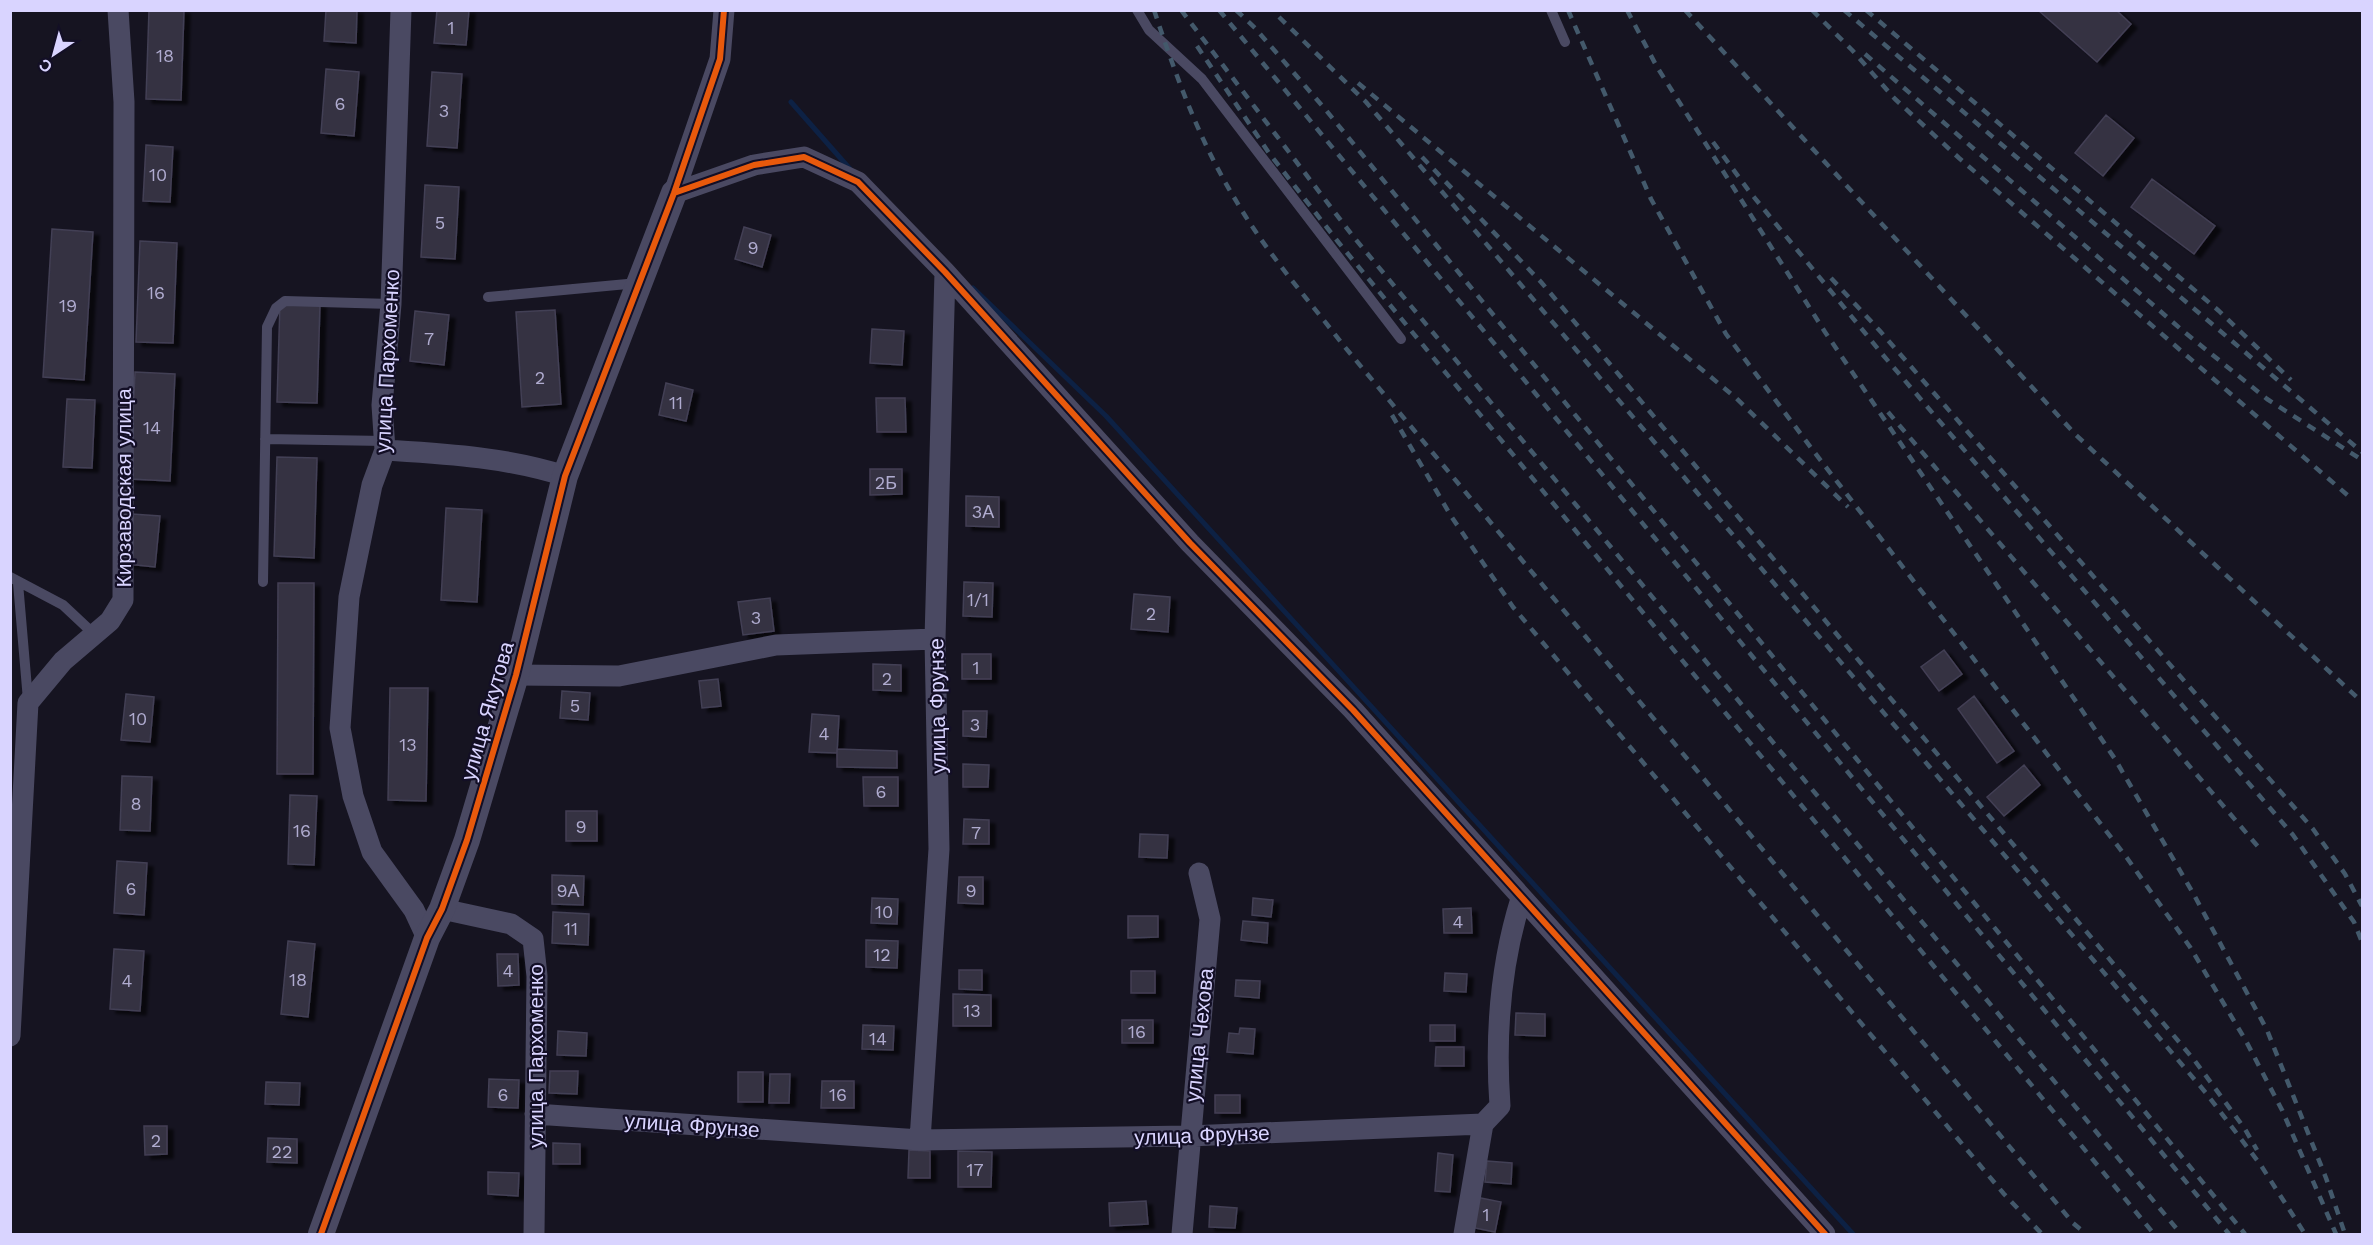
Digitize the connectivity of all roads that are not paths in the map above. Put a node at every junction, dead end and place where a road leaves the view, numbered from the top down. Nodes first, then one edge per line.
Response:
1 (118, 10) edge
2 (401, 10) edge
3 (724, 10) edge
4 (1137, 10) edge
5 (1551, 10) edge
6 (1565, 42) dead end
7 (674, 193) junction
8 (945, 272) junction
9 (638, 283) junction
10 (488, 297) dead end
11 (391, 304) junction
12 (1401, 339) dead end
13 (265, 439) junction
14 (385, 446) junction
15 (565, 476) junction
16 (14, 580) edge
17 (263, 582) dead end
18 (95, 635) junction
19 (935, 639) junction
20 (516, 675) junction
21 (28, 703) junction
22 (1199, 873) dead end
23 (1521, 898) junction
24 (442, 909) junction
25 (427, 938) junction
26 (10, 1036) edge
27 (535, 1114) junction
28 (1483, 1124) junction
29 (1189, 1136) junction
30 (920, 1140) junction
31 (321, 1234) edge
32 (534, 1234) edge
33 (1182, 1234) edge
34 (1464, 1234) edge
35 (1825, 1234) edge

1 - 18 street, Кирзаводская улица
2 - 11 street, улица Пархоменко
3 - 7 street
4 - 12 lane
5 - 6 lane
7 - 8 street
7 - 9 street, улица Якутова
8 - 19 street, улица Фрунзе
8 - 23 street
9 - 10 lane
9 - 15 street, улица Якутова
11 - 13 lane
11 - 14 street, улица Пархоменко
13 - 14 lane
13 - 17 lane
14 - 15 street
14 - 25 street, улица Пархоменко
15 - 20 street, улица Якутова
16 - 18 lane
16 - 21 lane
18 - 21 street, Кирзаводская улица
19 - 20 street
19 - 30 street, улица Фрунзе
20 - 24 street, улица Якутова
21 - 26 street
22 - 29 street, улица Чехова
23 - 28 street
23 - 35 street
24 - 25 street, улица Якутова
24 - 27 street, улица Пархоменко
25 - 31 street, улица Якутова
27 - 30 street, улица Фрунзе
27 - 32 street, улица Пархоменко
28 - 29 street, улица Фрунзе
28 - 34 street
29 - 30 street, улица Фрунзе
29 - 33 street, улица Чехова

